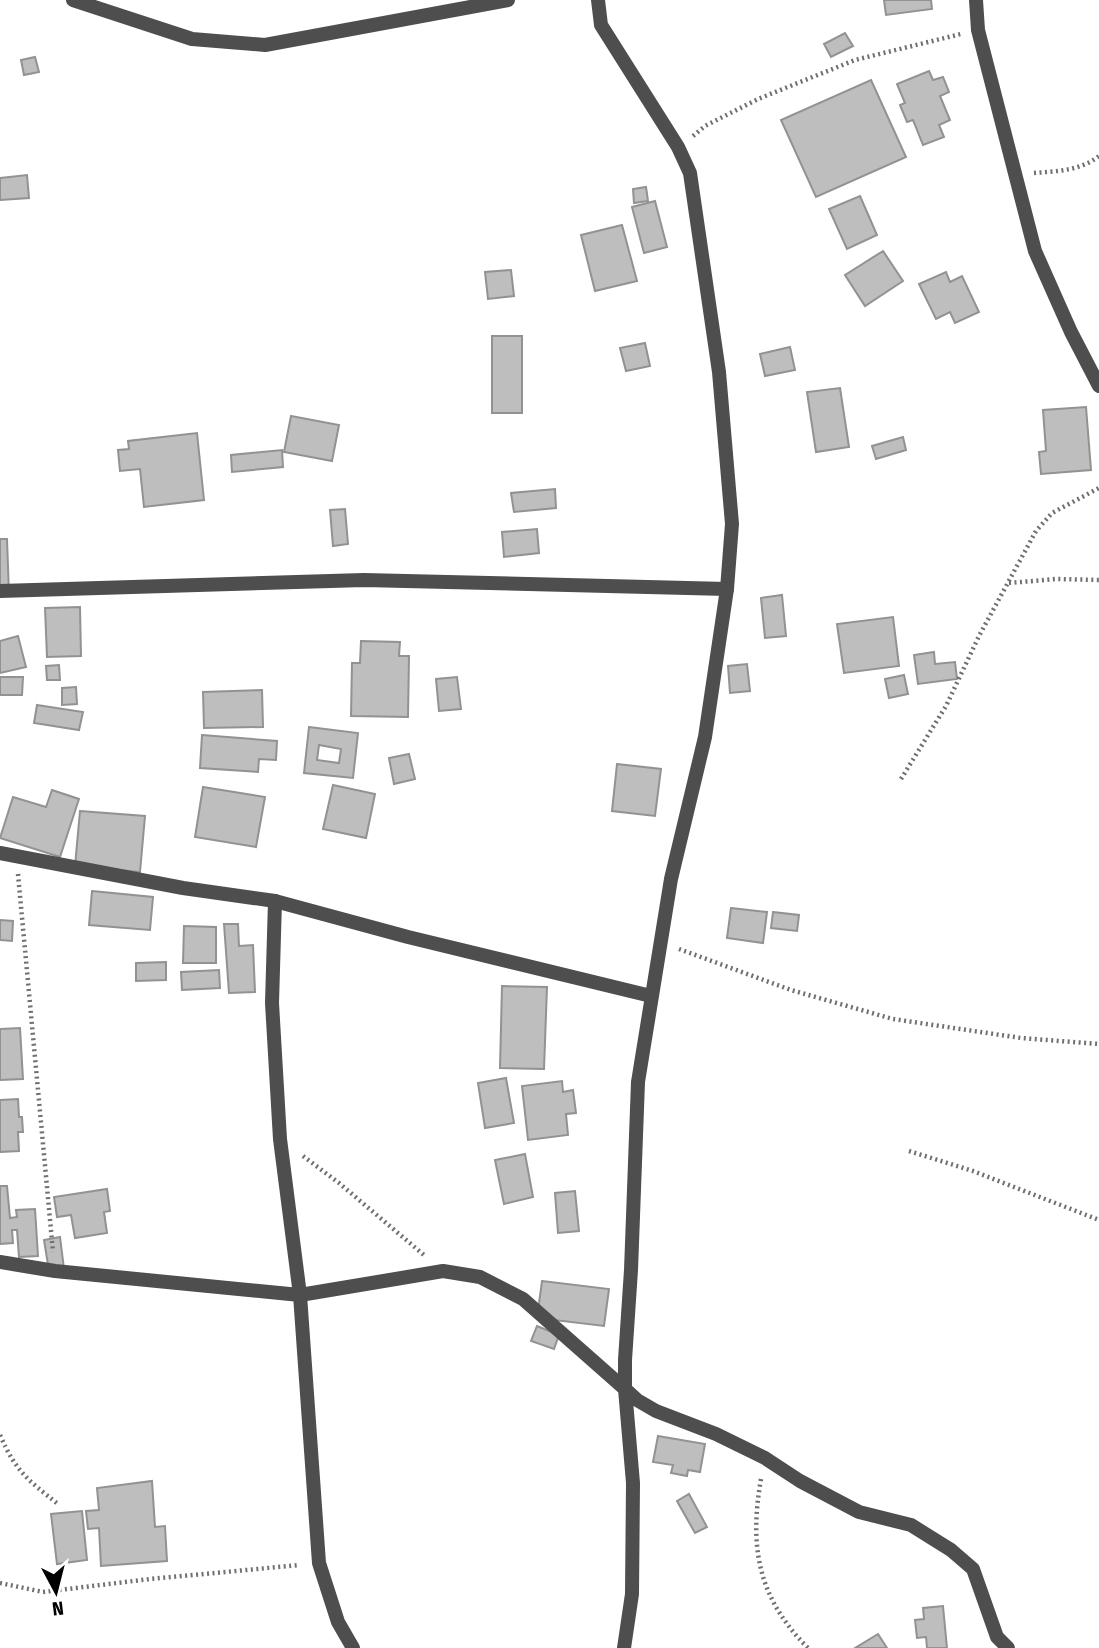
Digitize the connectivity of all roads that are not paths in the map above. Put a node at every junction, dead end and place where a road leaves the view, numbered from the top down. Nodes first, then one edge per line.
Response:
1 (73, 0) edge
2 (508, 0) edge
3 (598, 0) edge
4 (976, 0) edge
5 (1099, 386) edge
6 (727, 589) junction
7 (0, 591) edge
8 (0, 853) edge
9 (275, 901) junction
10 (650, 996) junction
11 (0, 1262) edge
12 (300, 1294) junction
13 (625, 1389) junction
14 (353, 1648) edge
15 (624, 1648) edge
16 (1008, 1648) edge

1 - 2 street
3 - 6 street
4 - 5 street
6 - 7 street
6 - 10 street
8 - 9 street
9 - 10 street
9 - 12 street
10 - 13 street
11 - 12 street
12 - 13 street
12 - 14 street
13 - 15 street
13 - 16 street

